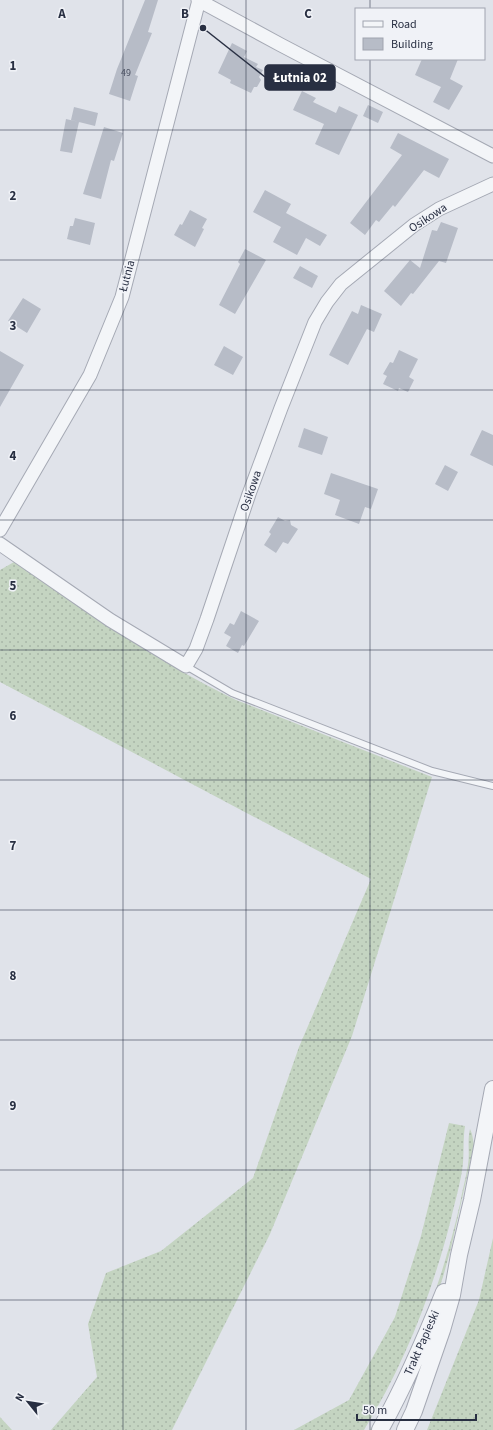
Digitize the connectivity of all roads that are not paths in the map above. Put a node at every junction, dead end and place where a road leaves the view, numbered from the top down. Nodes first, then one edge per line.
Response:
1 (198, 0) edge
2 (493, 156) edge
3 (493, 184) edge
4 (0, 530) edge
5 (0, 544) edge
6 (186, 666) junction
7 (493, 786) edge
8 (493, 1089) edge
9 (459, 1255) junction
10 (380, 1430) edge
11 (405, 1430) edge

1 - 2 street
1 - 4 street, Łutnia
3 - 6 street, Osikowa
5 - 6 street
6 - 7 lane
8 - 9 street, Trakt Papieski
9 - 10 street, Trakt Papieski
9 - 11 street, Trakt Papieski

